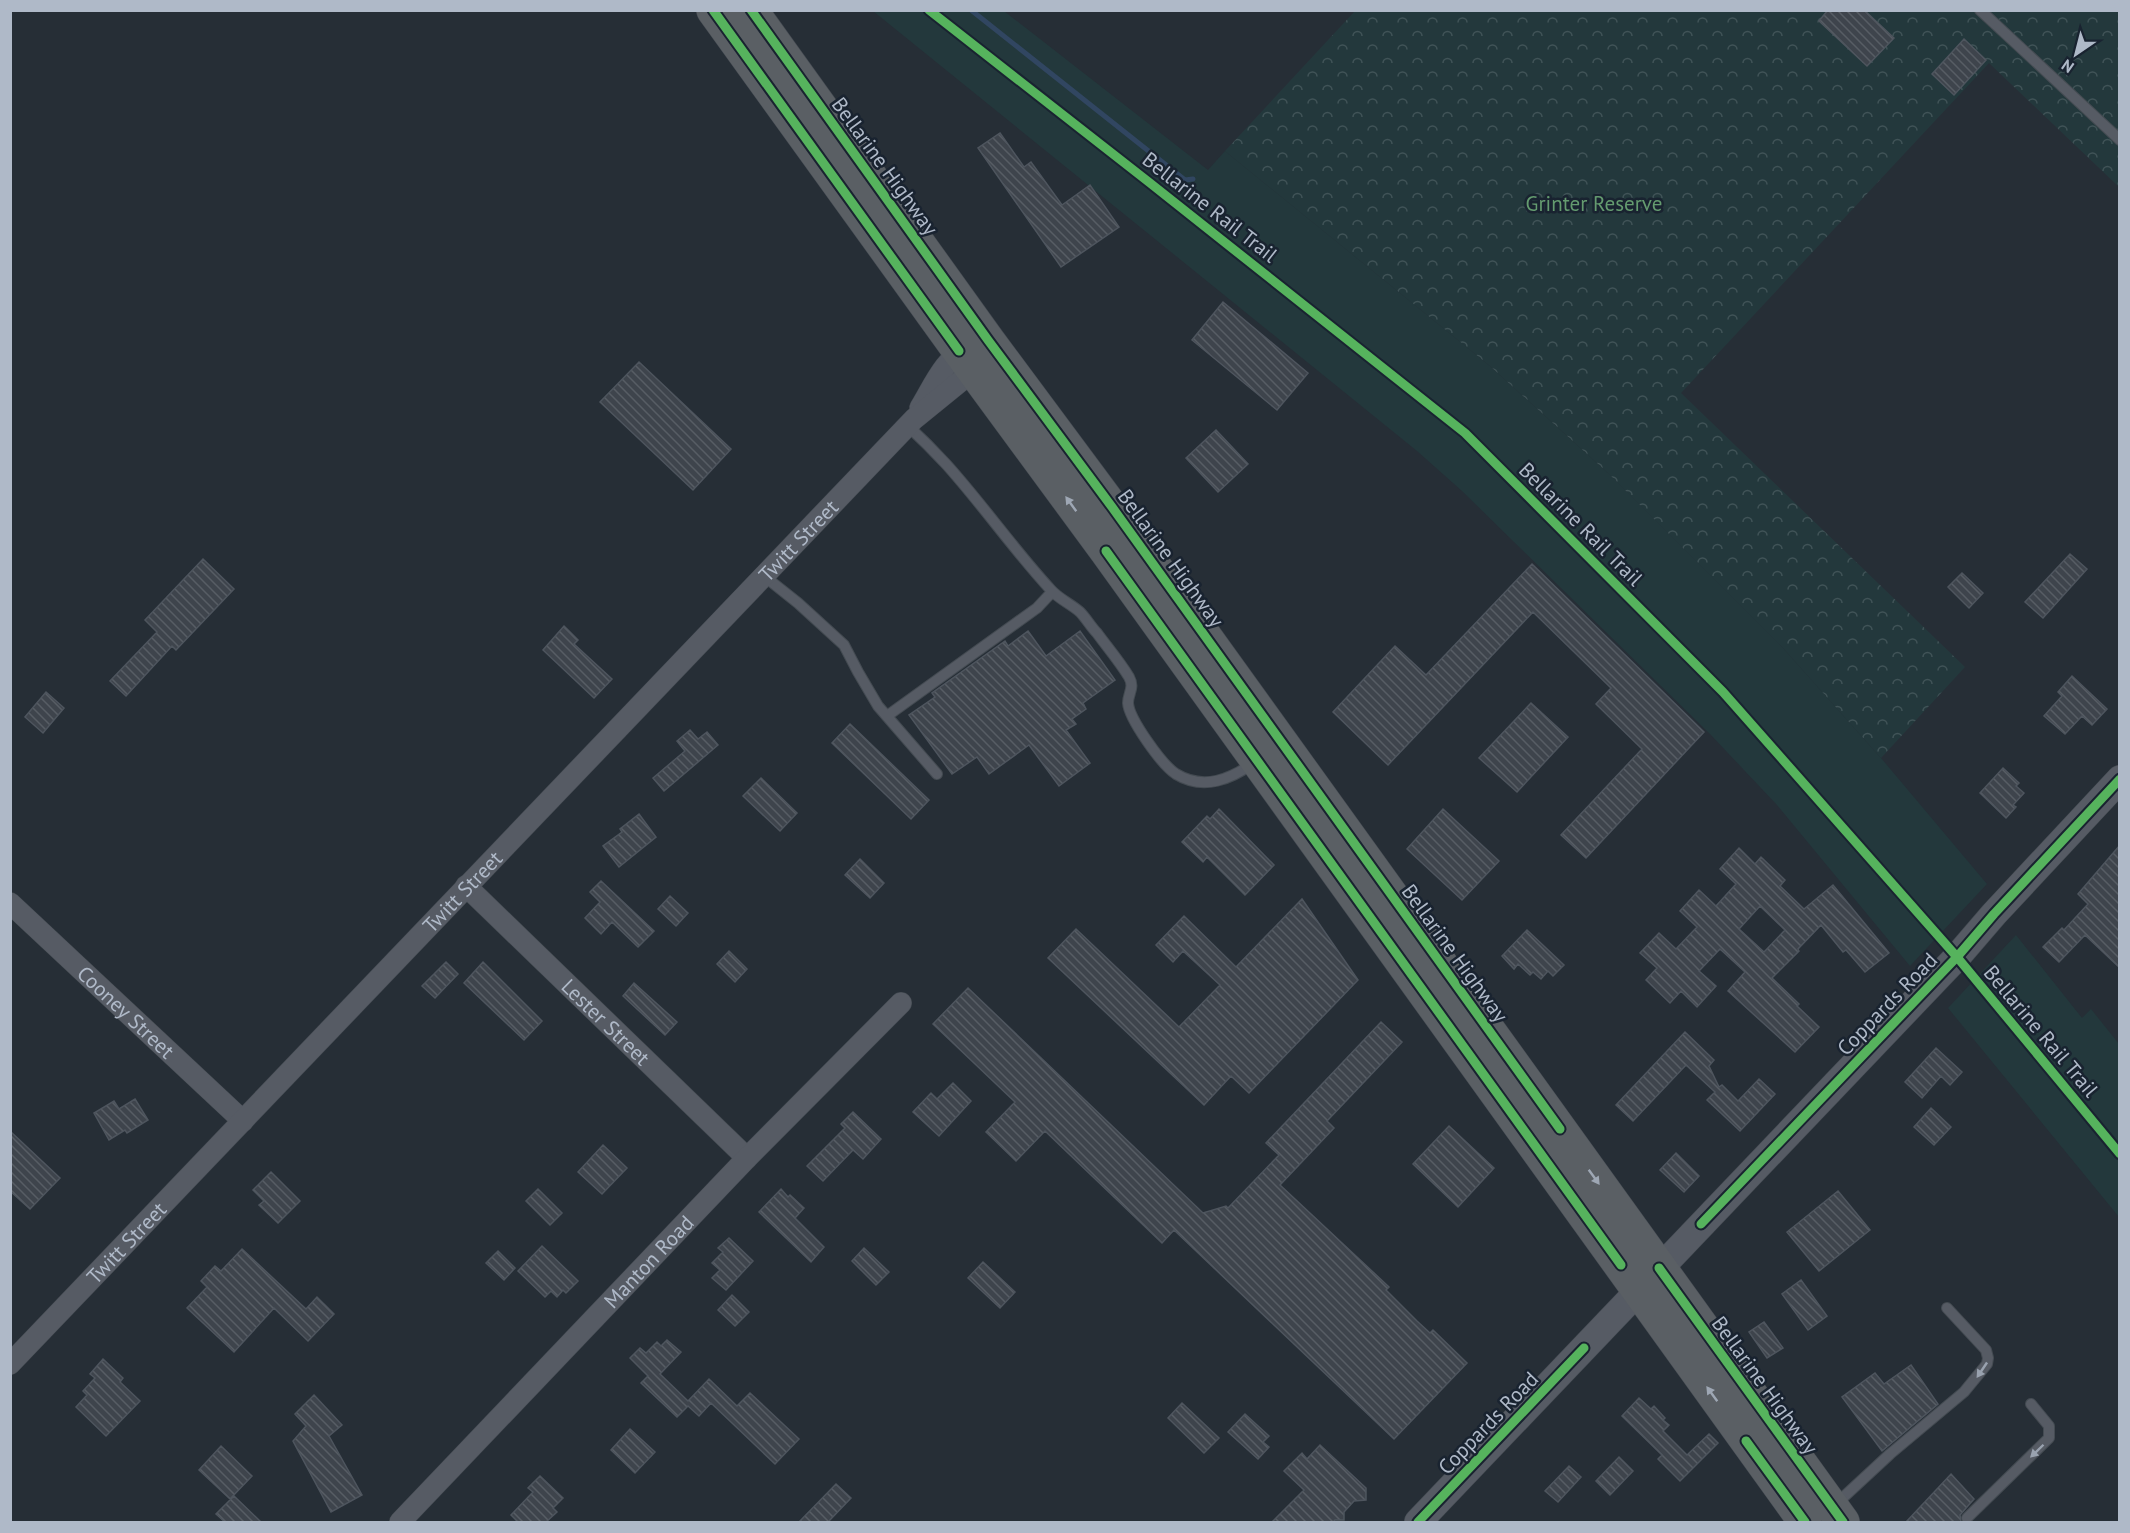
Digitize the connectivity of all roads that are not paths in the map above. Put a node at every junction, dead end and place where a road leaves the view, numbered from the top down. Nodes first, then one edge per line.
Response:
1 (713, 10) edge
2 (751, 10) edge
3 (1980, 10) edge
4 (2120, 140) edge
5 (973, 354) junction
6 (911, 422) junction
7 (764, 576) junction
8 (1052, 592) junction
9 (887, 716) junction
10 (1257, 760) junction
11 (937, 774) dead end
12 (2120, 779) edge
13 (466, 886) junction
14 (10, 903) edge
15 (901, 1003) dead end
16 (243, 1120) junction
17 (747, 1158) junction
18 (1649, 1279) junction
19 (1947, 1308) dead end
20 (10, 1364) edge
21 (2031, 1404) dead end
22 (1827, 1518) edge
23 (1967, 1518) dead end
24 (400, 1522) edge
25 (1418, 1522) edge

1 - 5 highway, Bellarine Highway
2 - 5 highway, Bellarine Highway
3 - 4 lane
5 - 6 street, Twitt Street
10 -> 5 highway, Bellarine Highway
5 -> 18 highway, Bellarine Highway
6 - 7 street, Twitt Street
6 - 8 lane
7 - 9 lane
7 - 13 street, Twitt Street
8 - 9 lane
8 - 10 lane
9 - 11 lane
10 - 18 highway, Bellarine Highway
12 - 18 street, Coppards Road
13 - 16 street, Twitt Street
13 - 17 street, Lester Street
14 - 16 street, Cooney Street
15 - 17 street, Manton Road
16 - 20 street, Twitt Street
17 - 24 street, Manton Road
18 - 22 highway, Bellarine Highway
18 - 25 street, Coppards Road
19 -> 22 lane
21 -> 23 lane

